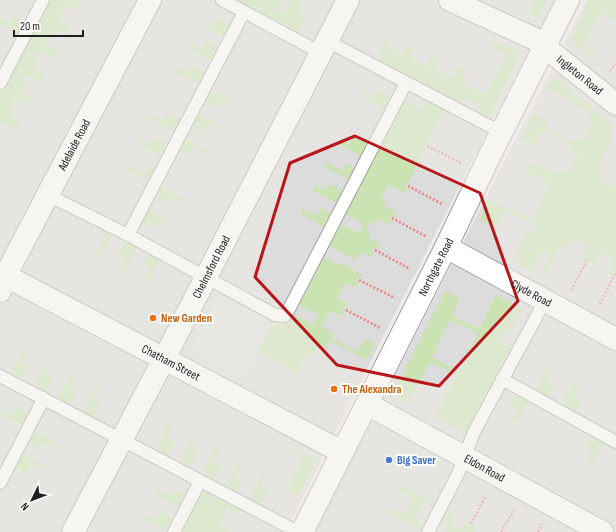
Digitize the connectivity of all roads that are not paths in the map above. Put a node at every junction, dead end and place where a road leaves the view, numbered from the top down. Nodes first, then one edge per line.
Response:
1 (43, 0) edge
2 (150, 0) edge
3 (222, 0) edge
4 (348, 0) edge
5 (450, 0) edge
6 (568, 0) edge
7 (244, 12) junction
8 (545, 46) junction
9 (324, 47) junction
10 (0, 83) edge
11 (406, 83) junction
12 (616, 104) edge
13 (501, 132) junction
14 (48, 195) junction
15 (128, 235) junction
16 (446, 247) junction
17 (206, 277) junction
18 (2, 280) edge
19 (553, 305) junction
20 (616, 339) edge
21 (164, 359) junction
22 (0, 376) edge
23 (502, 379) junction
24 (44, 398) junction
25 (367, 404) junction
26 (121, 439) junction
27 (616, 442) edge
28 (342, 452) junction
29 (464, 456) junction
30 (200, 481) junction
31 (0, 483) edge
32 (73, 532) edge
33 (174, 532) edge
34 (298, 532) edge
35 (302, 532) edge
36 (428, 532) edge
37 (602, 532) edge

1 - 10 lane
2 - 14 street, Adelaide Road
3 - 7 lane
4 - 9 street, Chelmsford Road
5 - 8 street, Ingleton Road
6 - 8 street, Northgate Road
7 - 9 lane
7 - 15 lane
8 - 12 street, Ingleton Road
8 - 13 street, Northgate Road
9 - 11 lane
9 - 17 street, Chelmsford Road
11 - 13 lane
11 - 17 lane
13 - 16 street, Northgate Road
14 - 15 lane
14 - 18 street, Adelaide Road
15 - 17 lane
16 - 19 street, Clyde Road
16 - 25 street, Northgate Road
17 - 21 street, Chelmsford Road
18 - 21 street, Chatham Street
19 - 20 street, Clyde Road
19 - 23 lane
21 - 26 street, Chelmsford Road
21 - 28 street, Chatham Street
22 - 24 lane
23 - 27 lane
23 - 29 lane
24 - 26 lane
24 - 31 lane
25 - 28 street, Northgate Road
25 - 29 street, Eldon Road
26 - 30 lane
26 - 32 street, Chelmsford Road
28 - 35 street, Northgate Road
29 - 36 lane
29 - 37 street, Eldon Road
30 - 33 lane
30 - 34 lane

